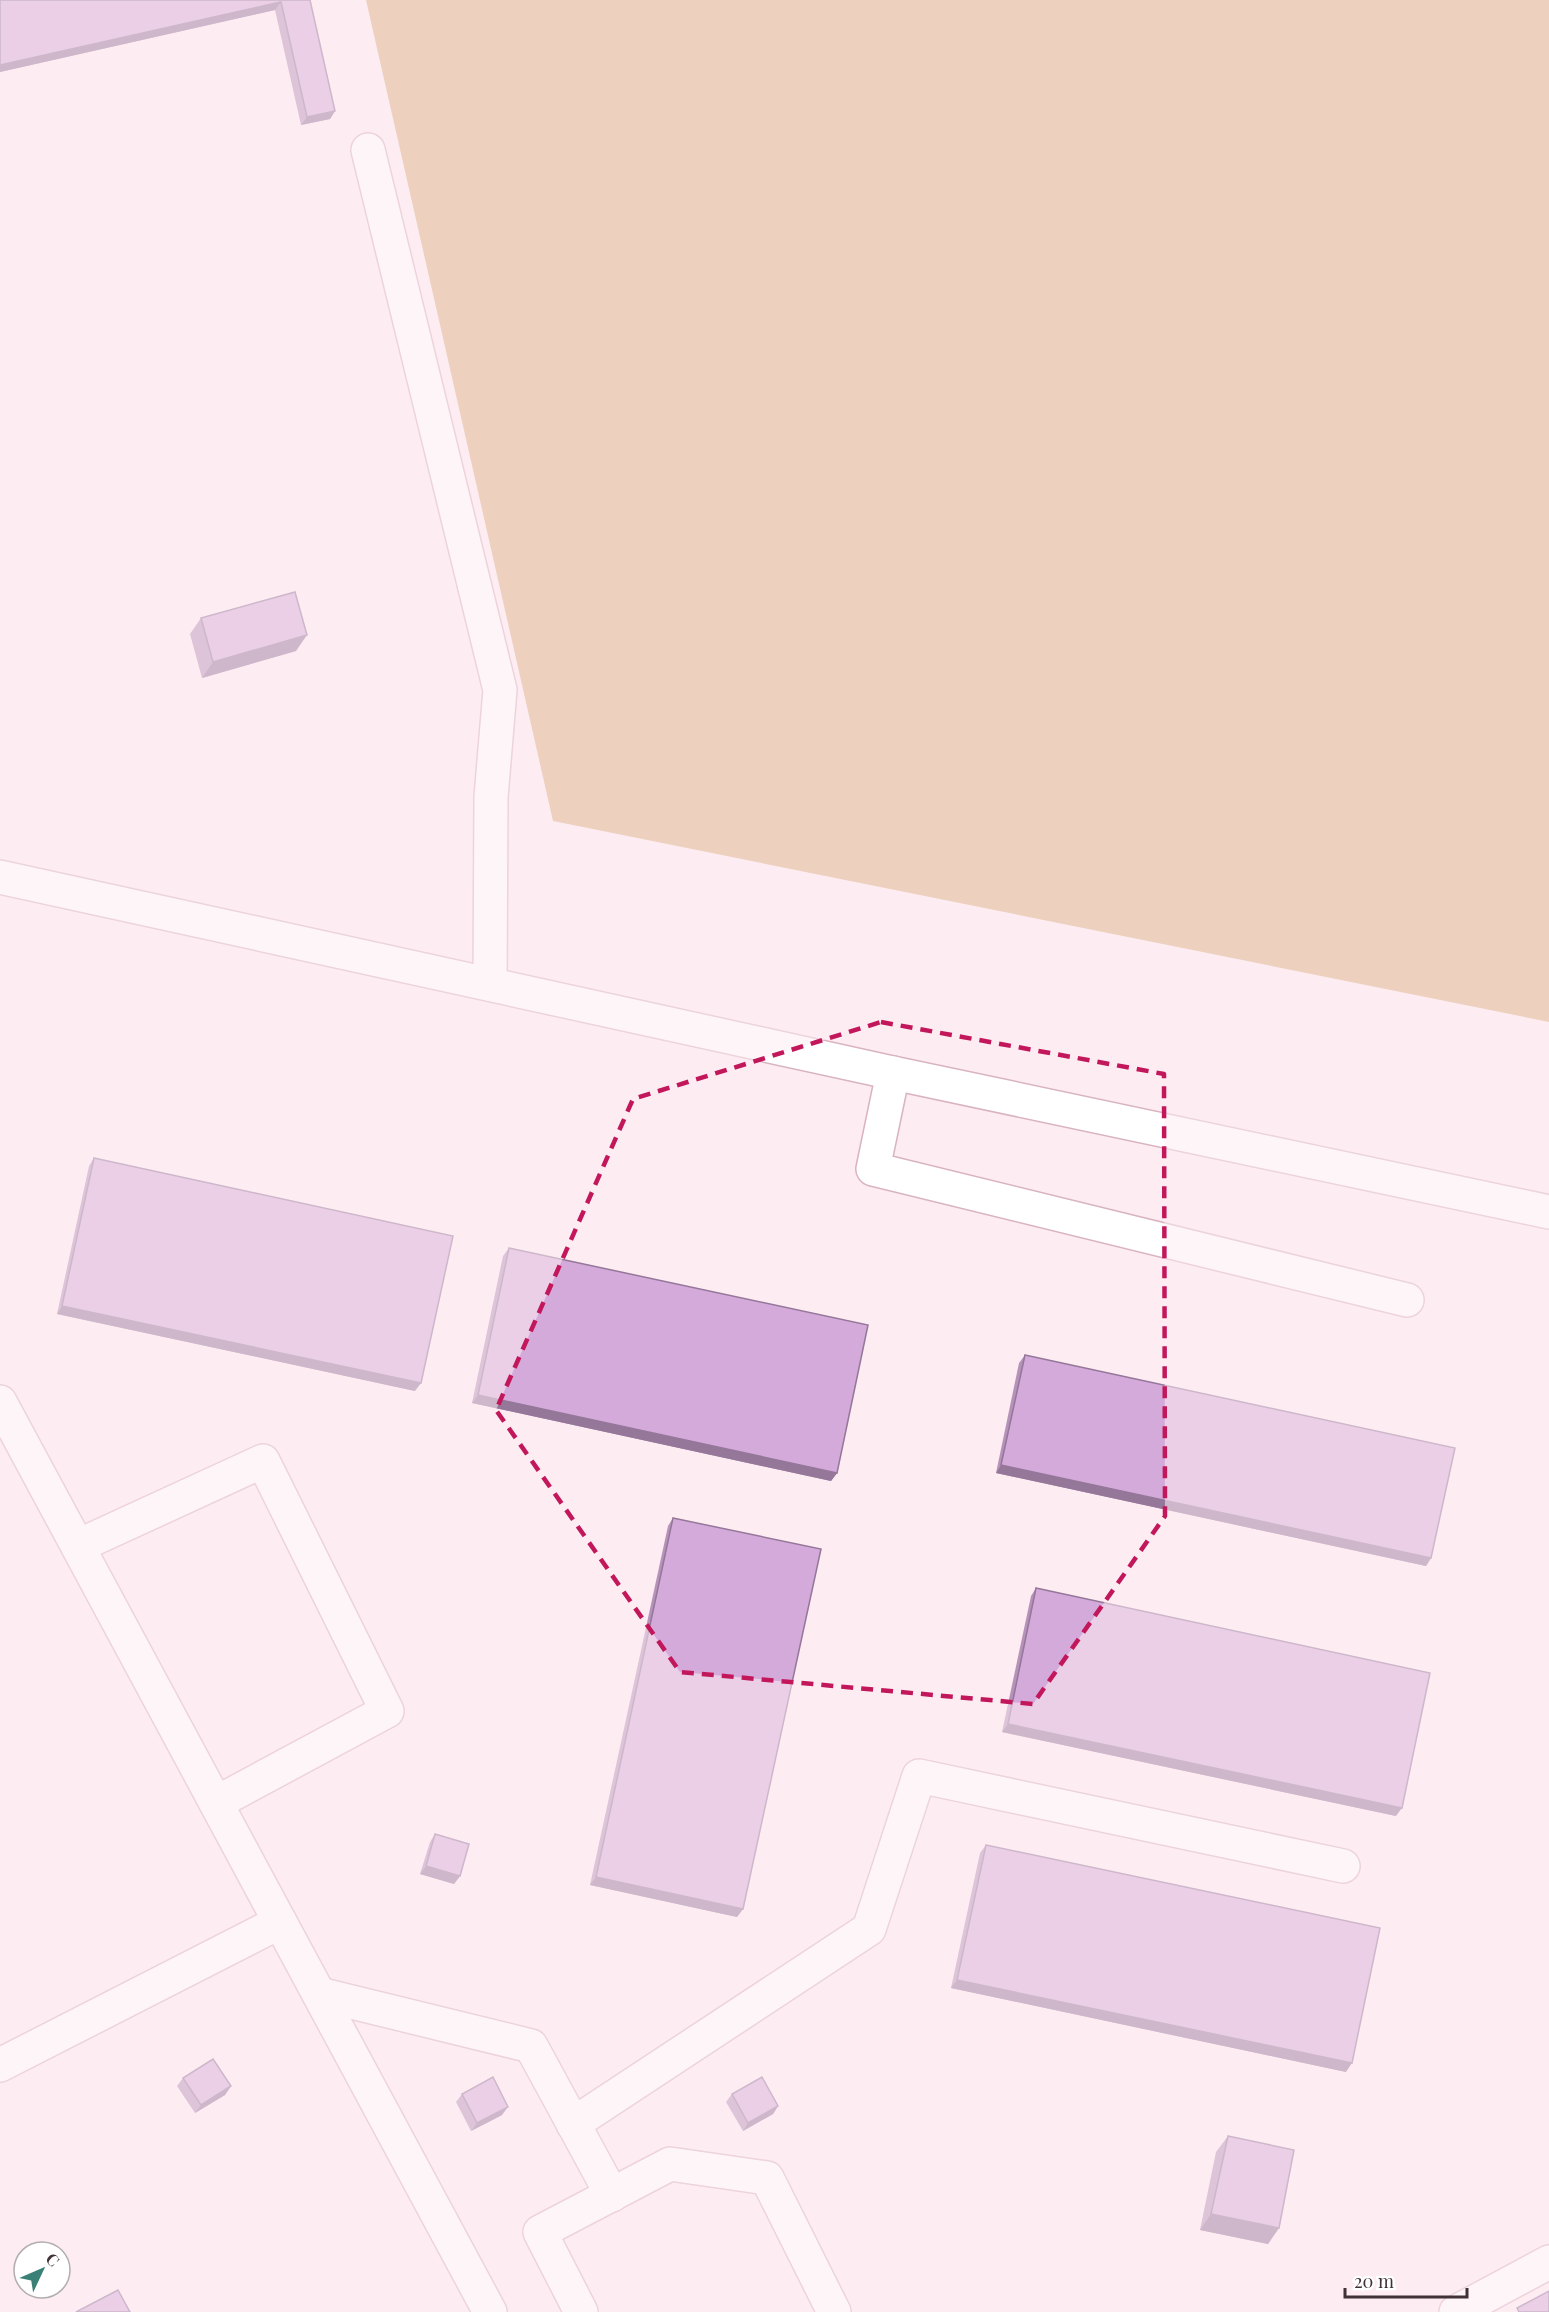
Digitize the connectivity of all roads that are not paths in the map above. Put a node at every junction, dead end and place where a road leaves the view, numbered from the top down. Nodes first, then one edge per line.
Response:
1 (368, 150) dead end
2 (0, 877) edge
3 (490, 984) junction
4 (893, 1073) junction
5 (1549, 1212) edge
6 (1407, 1300) dead end
7 (0, 1402) edge
8 (78, 1546) junction
9 (216, 1803) junction
10 (1343, 1866) dead end
11 (280, 1922) junction
12 (319, 1994) junction
13 (0, 2065) edge
14 (573, 2124) junction
15 (612, 2195) junction
16 (1549, 2262) edge
17 (490, 2312) edge
18 (581, 2312) edge
19 (834, 2312) edge
20 (1456, 2312) edge

1 - 3 street
2 - 3 street
3 - 4 street
4 - 5 street
4 - 6 street
7 - 8 street
8 - 9 street
8 - 9 street
9 - 11 street
10 - 14 street
11 - 12 street
11 - 13 street
12 - 14 street
12 - 17 street
14 - 15 street
15 - 18 street
15 - 19 street
16 - 20 street

